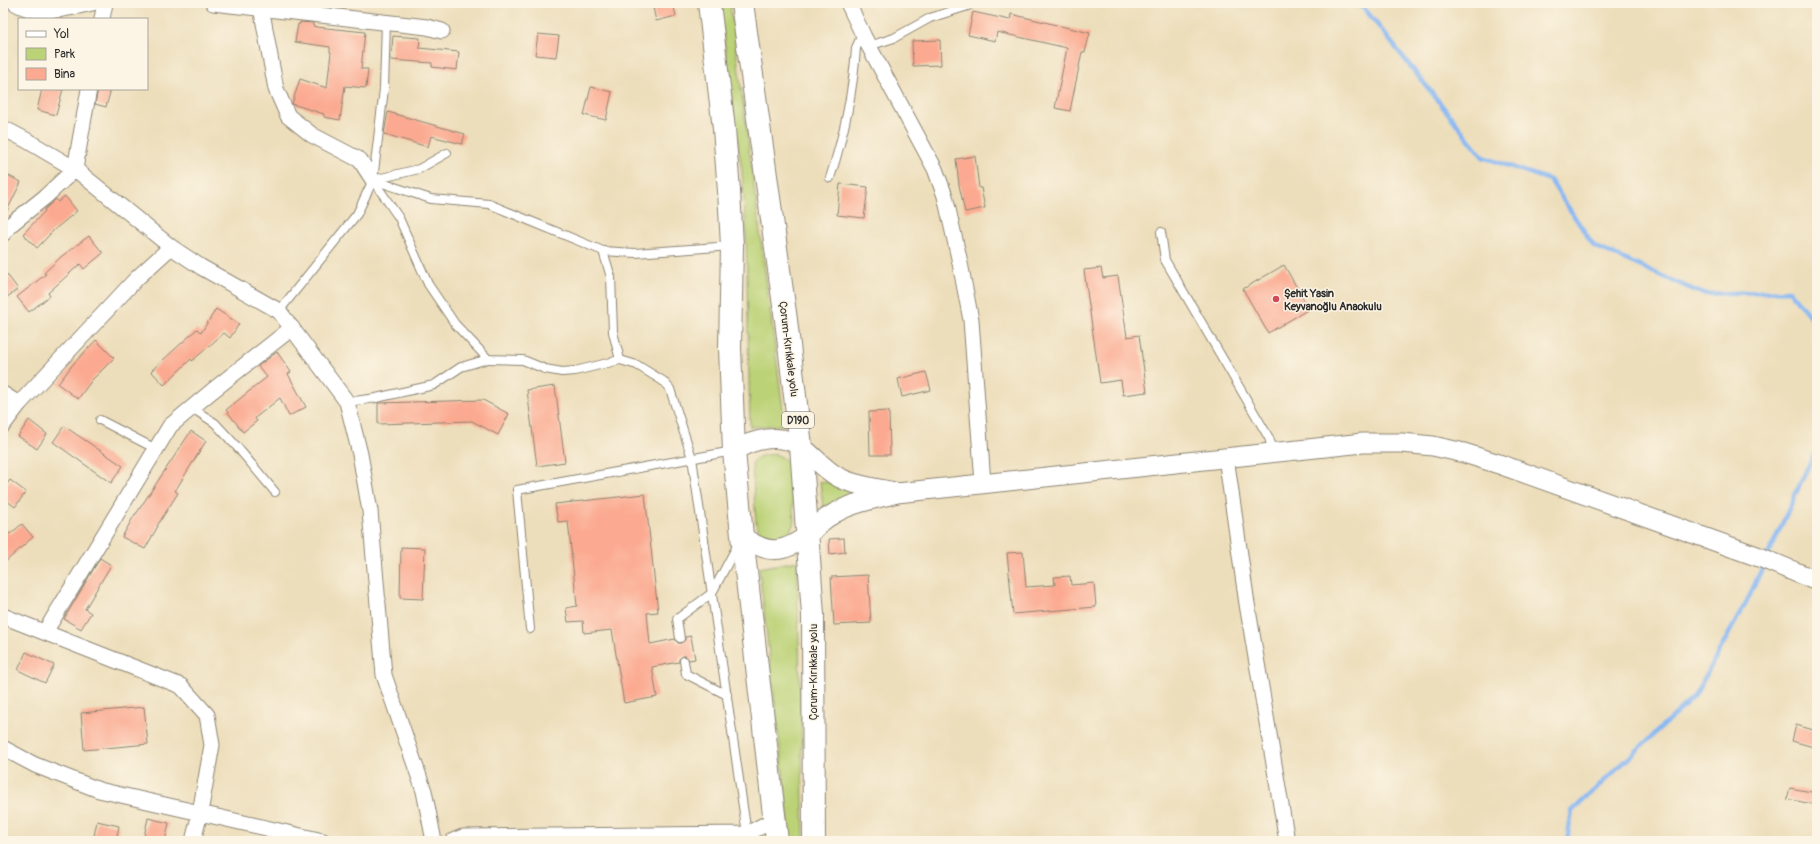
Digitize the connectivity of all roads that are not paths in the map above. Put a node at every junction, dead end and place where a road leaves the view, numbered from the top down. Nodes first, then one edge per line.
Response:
1 (16, 3) edge
2 (92, 3) edge
3 (104, 3) edge
4 (213, 3) edge
5 (709, 3) edge
6 (742, 3) edge
7 (848, 3) edge
8 (262, 5) edge
9 (968, 6) dead end
10 (102, 18) edge
11 (386, 22) junction
12 (442, 32) dead end
13 (867, 42) junction
14 (89, 90) edge
15 (3, 128) edge
16 (447, 153) dead end
17 (75, 169) junction
18 (830, 178) dead end
19 (373, 180) junction
20 (5, 227) edge
21 (1160, 232) dead end
22 (732, 246) junction
23 (171, 247) junction
24 (603, 252) junction
25 (279, 311) junction
26 (292, 328) junction
27 (488, 359) junction
28 (620, 360) junction
29 (3, 394) edge
30 (347, 402) junction
31 (19, 404) junction
32 (192, 408) junction
33 (100, 420) dead end
34 (3, 425) edge
35 (801, 446) junction
36 (156, 449) junction
37 (734, 451) junction
38 (1273, 451) junction
39 (692, 458) junction
40 (1226, 458) junction
41 (983, 483) junction
42 (275, 492) dead end
43 (897, 493) junction
44 (808, 534) junction
45 (742, 536) junction
46 (1814, 580) edge
47 (712, 593) junction
48 (3, 616) edge
49 (530, 629) dead end
50 (45, 632) junction
51 (680, 638) dead end
52 (684, 661) dead end
53 (727, 696) junction
54 (3, 748) edge
55 (200, 813) junction
56 (774, 819) junction
57 (678, 838) edge
58 (748, 838) edge
59 (192, 841) edge
60 (323, 841) edge
61 (434, 841) edge
62 (453, 841) edge
63 (777, 841) edge
64 (814, 841) edge
65 (1287, 841) edge

1 - 2 street
3 - 10 street
4 - 8 street
5 - 22 highway
6 - 35 highway, Çorum-Kırıkkale yolu / D190
7 - 13 street
8 - 11 street
8 - 19 street
9 - 13 lane
11 - 12 street
11 - 19 lane
13 - 18 lane
13 - 41 street
14 - 17 street
15 - 17 street
16 - 19 lane
17 - 20 street
17 - 23 street
19 - 24 lane
19 - 25 lane
19 - 27 lane
21 - 38 lane
22 - 24 lane
22 - 37 highway
23 - 25 street
23 - 31 street
24 - 28 lane
25 - 26 street
26 - 30 street
26 - 32 street
27 - 28 lane
27 - 30 lane
28 - 39 lane
29 - 31 street
30 - 61 street
31 - 34 street
32 - 36 street
32 - 42 lane
33 - 36 lane
35 - 37 street
35 - 43 street
35 - 44 highway, Çorum-Kırıkkale yolu / D190
36 - 50 street
37 - 39 lane
37 - 45 highway
38 - 40 street
38 - 46 street
39 - 47 lane
39 - 49 lane
40 - 41 street
40 - 65 street
41 - 43 street
43 - 44 street
44 - 45 street
44 - 64 highway, Çorum-Kırıkkale yolu / D190
45 - 47 lane
45 - 56 highway
47 - 51 lane
47 - 53 lane
48 - 50 street
50 - 55 street
52 - 53 lane
53 - 58 lane
54 - 55 street
55 - 59 street
55 - 60 street
56 - 58 street
56 - 63 highway
57 - 58 street
57 - 62 street

